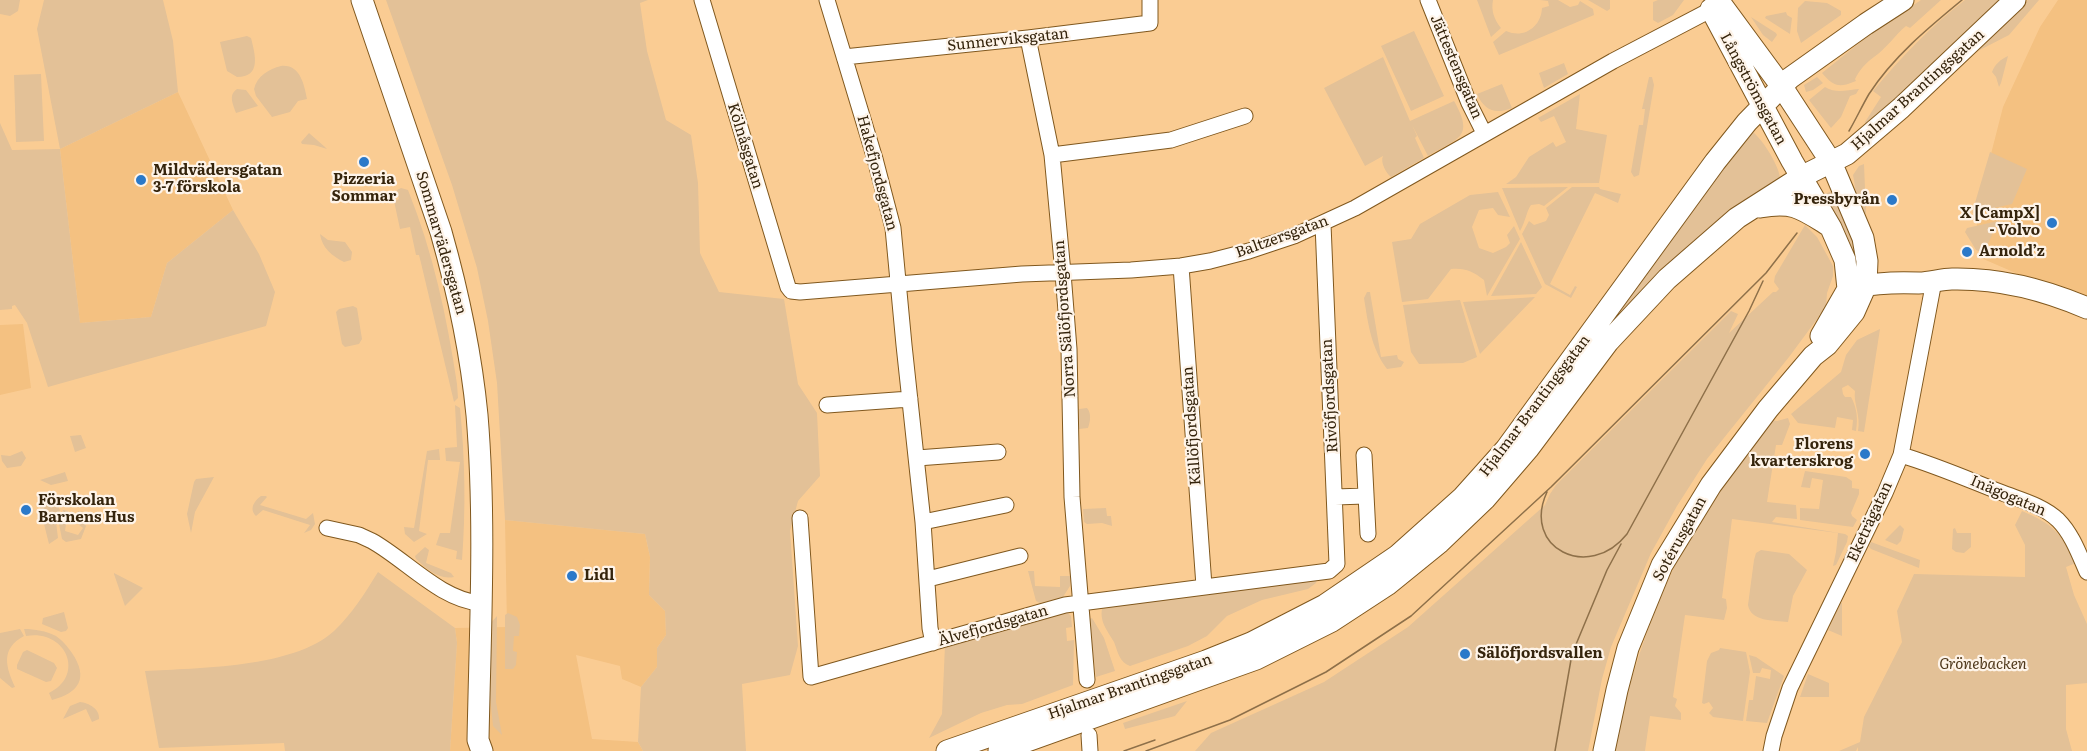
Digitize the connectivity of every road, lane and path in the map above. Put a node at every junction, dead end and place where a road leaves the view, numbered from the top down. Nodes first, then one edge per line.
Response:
1 (362, 0) edge
2 (702, 0) edge
3 (827, 0) edge
4 (1150, 0) edge
5 (1428, 0) edge
6 (1903, 0) edge
7 (2015, 0) edge
8 (1714, 4) edge
9 (1028, 38) junction
10 (844, 57) junction
11 (1782, 87) junction
12 (1762, 106) junction
13 (1245, 116) dead end
14 (1484, 133) junction
15 (1052, 155) junction
16 (1831, 162) junction
17 (1801, 177) junction
18 (1753, 208) junction
19 (1323, 224) junction
20 (1831, 228) junction
21 (1181, 266) junction
22 (1063, 273) junction
23 (1926, 282) junction
24 (898, 284) junction
25 (791, 291) joint
26 (1858, 291) junction
27 (2087, 308) edge
28 (910, 399) junction
29 (827, 405) dead end
30 (998, 452) dead end
31 (1364, 455) dead end
32 (1901, 455) junction
33 (917, 458) junction
34 (1365, 496) junction
35 (1335, 497) junction
36 (1006, 505) dead end
37 (800, 518) dead end
38 (924, 522) junction
39 (327, 528) dead end
40 (1368, 534) dead end
41 (1020, 556) dead end
42 (1334, 568) joint
43 (2087, 572) edge
44 (928, 579) junction
45 (1203, 586) junction
46 (480, 603) junction
47 (1081, 603) junction
48 (933, 643) junction
49 (1087, 680) dead end
50 (1089, 735) dead end
51 (478, 748) edge
52 (947, 751) edge
53 (999, 751) edge
54 (1090, 751) edge
55 (1604, 751) edge
56 (1771, 751) edge

1 - 46 main road, Sommarvädersgatan
2 - 25 street, Kölnåsgatan
3 - 10 street, Hakefjordsgatan
4 - 9 street, Sunnerviksgatan
5 - 14 street, Jättestensgatan
6 - 11 main road, Hjalmar Brantingsgatan
7 - 16 main road, Hjalmar Brantingsgatan
8 - 11 main road, Långströmsgatan
8 - 12 main road, Långströmsgatan
8 - 14 street, Baltzersgatan
9 - 10 street, Sunnerviksgatan
9 - 15 street, Norra Sälöfjordsgatan
10 - 24 street, Hakefjordsgatan
11 - 12 main road, Hjalmar Brantingsgatan
11 - 16 main road
12 - 17 main road, Långströmsgatan
12 - 52 main road, Hjalmar Brantingsgatan
13 - 15 street
14 - 19 street, Baltzersgatan
15 - 22 street, Norra Sälöfjordsgatan
16 - 17 main road, Hjalmar Brantingsgatan
16 - 26 main road
17 - 18 main road, Hjalmar Brantingsgatan
17 - 20 main road
18 - 20 main road, Hjalmar Brantingsgatan
18 - 53 main road, Hjalmar Brantingsgatan
19 - 21 street, Baltzersgatan
19 - 35 street, Rivöfjordsgatan
20 - 26 main road
21 - 22 street, Baltzersgatan
21 - 45 street, Källöfjordsgatan
22 - 24 street, Baltzersgatan
22 - 47 street, Norra Sälöfjordsgatan
23 - 26 main road
23 - 27 main road
23 - 32 street, Eketrägatan
24 - 25 street, Baltzersgatan
24 - 28 street, Hakefjordsgatan
26 - 55 main road, Sotérusgatan
28 - 29 street
28 - 33 street, Hakefjordsgatan
30 - 33 street
31 - 34 street
32 - 43 street, Inägogatan
32 - 56 street, Eketrägatan
33 - 38 street, Hakefjordsgatan
34 - 35 street
34 - 40 street
35 - 42 street, Rivöfjordsgatan
36 - 38 street
37 - 48 street, Älvefjordsgatan
38 - 44 street, Hakefjordsgatan
39 - 46 street
41 - 44 street
42 - 45 street, Älvefjordsgatan
44 - 48 street, Hakefjordsgatan
45 - 47 street, Älvefjordsgatan
46 - 51 main road, Sommarvädersgatan
47 - 48 street, Älvefjordsgatan
47 - 49 street, Norra Sälöfjordsgatan
50 - 54 street

